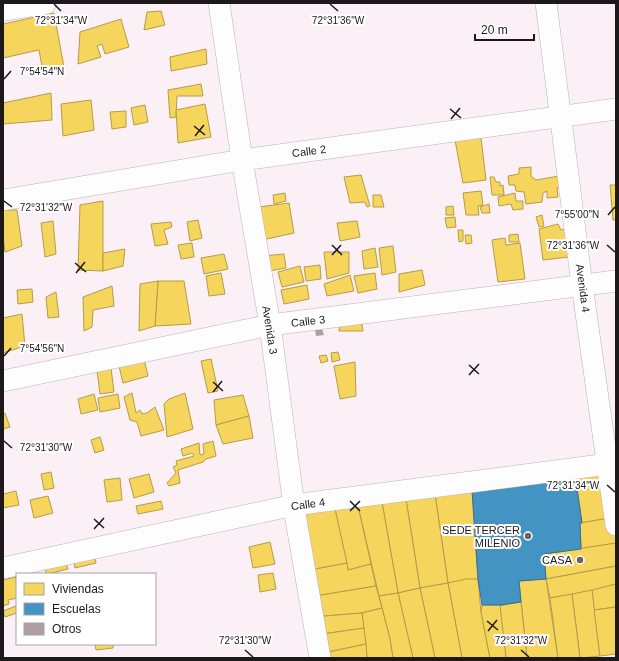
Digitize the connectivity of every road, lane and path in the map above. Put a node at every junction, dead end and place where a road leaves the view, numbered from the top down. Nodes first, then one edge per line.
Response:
1 (45, 3) edge
2 (219, 3) edge
3 (546, 3) edge
4 (3, 10) edge
5 (616, 109) edge
6 (560, 116) junction
7 (242, 160) junction
8 (3, 200) edge
9 (616, 281) edge
10 (582, 285) junction
11 (270, 325) junction
12 (3, 381) edge
13 (611, 464) edge
14 (294, 505) junction
15 (616, 525) edge
16 (3, 568) edge
17 (320, 658) edge

1 - 4 street
2 - 7 street, Avenida 3
3 - 6 street, Avenida 4
5 - 6 street, Calle 2
6 - 7 street, Calle 2
6 - 10 street, Avenida 4
7 - 8 street, Calle 2
7 - 11 street, Avenida 3
9 - 10 street, Calle 3
10 - 11 street, Calle 3
10 - 13 street, Avenida 4
11 - 12 street, Calle 3
11 - 14 street, Avenida 3
13 - 14 street, Calle 4
13 - 15 street, Avenida 4
14 - 16 street, Calle 4
14 - 17 street, Avenida 3

